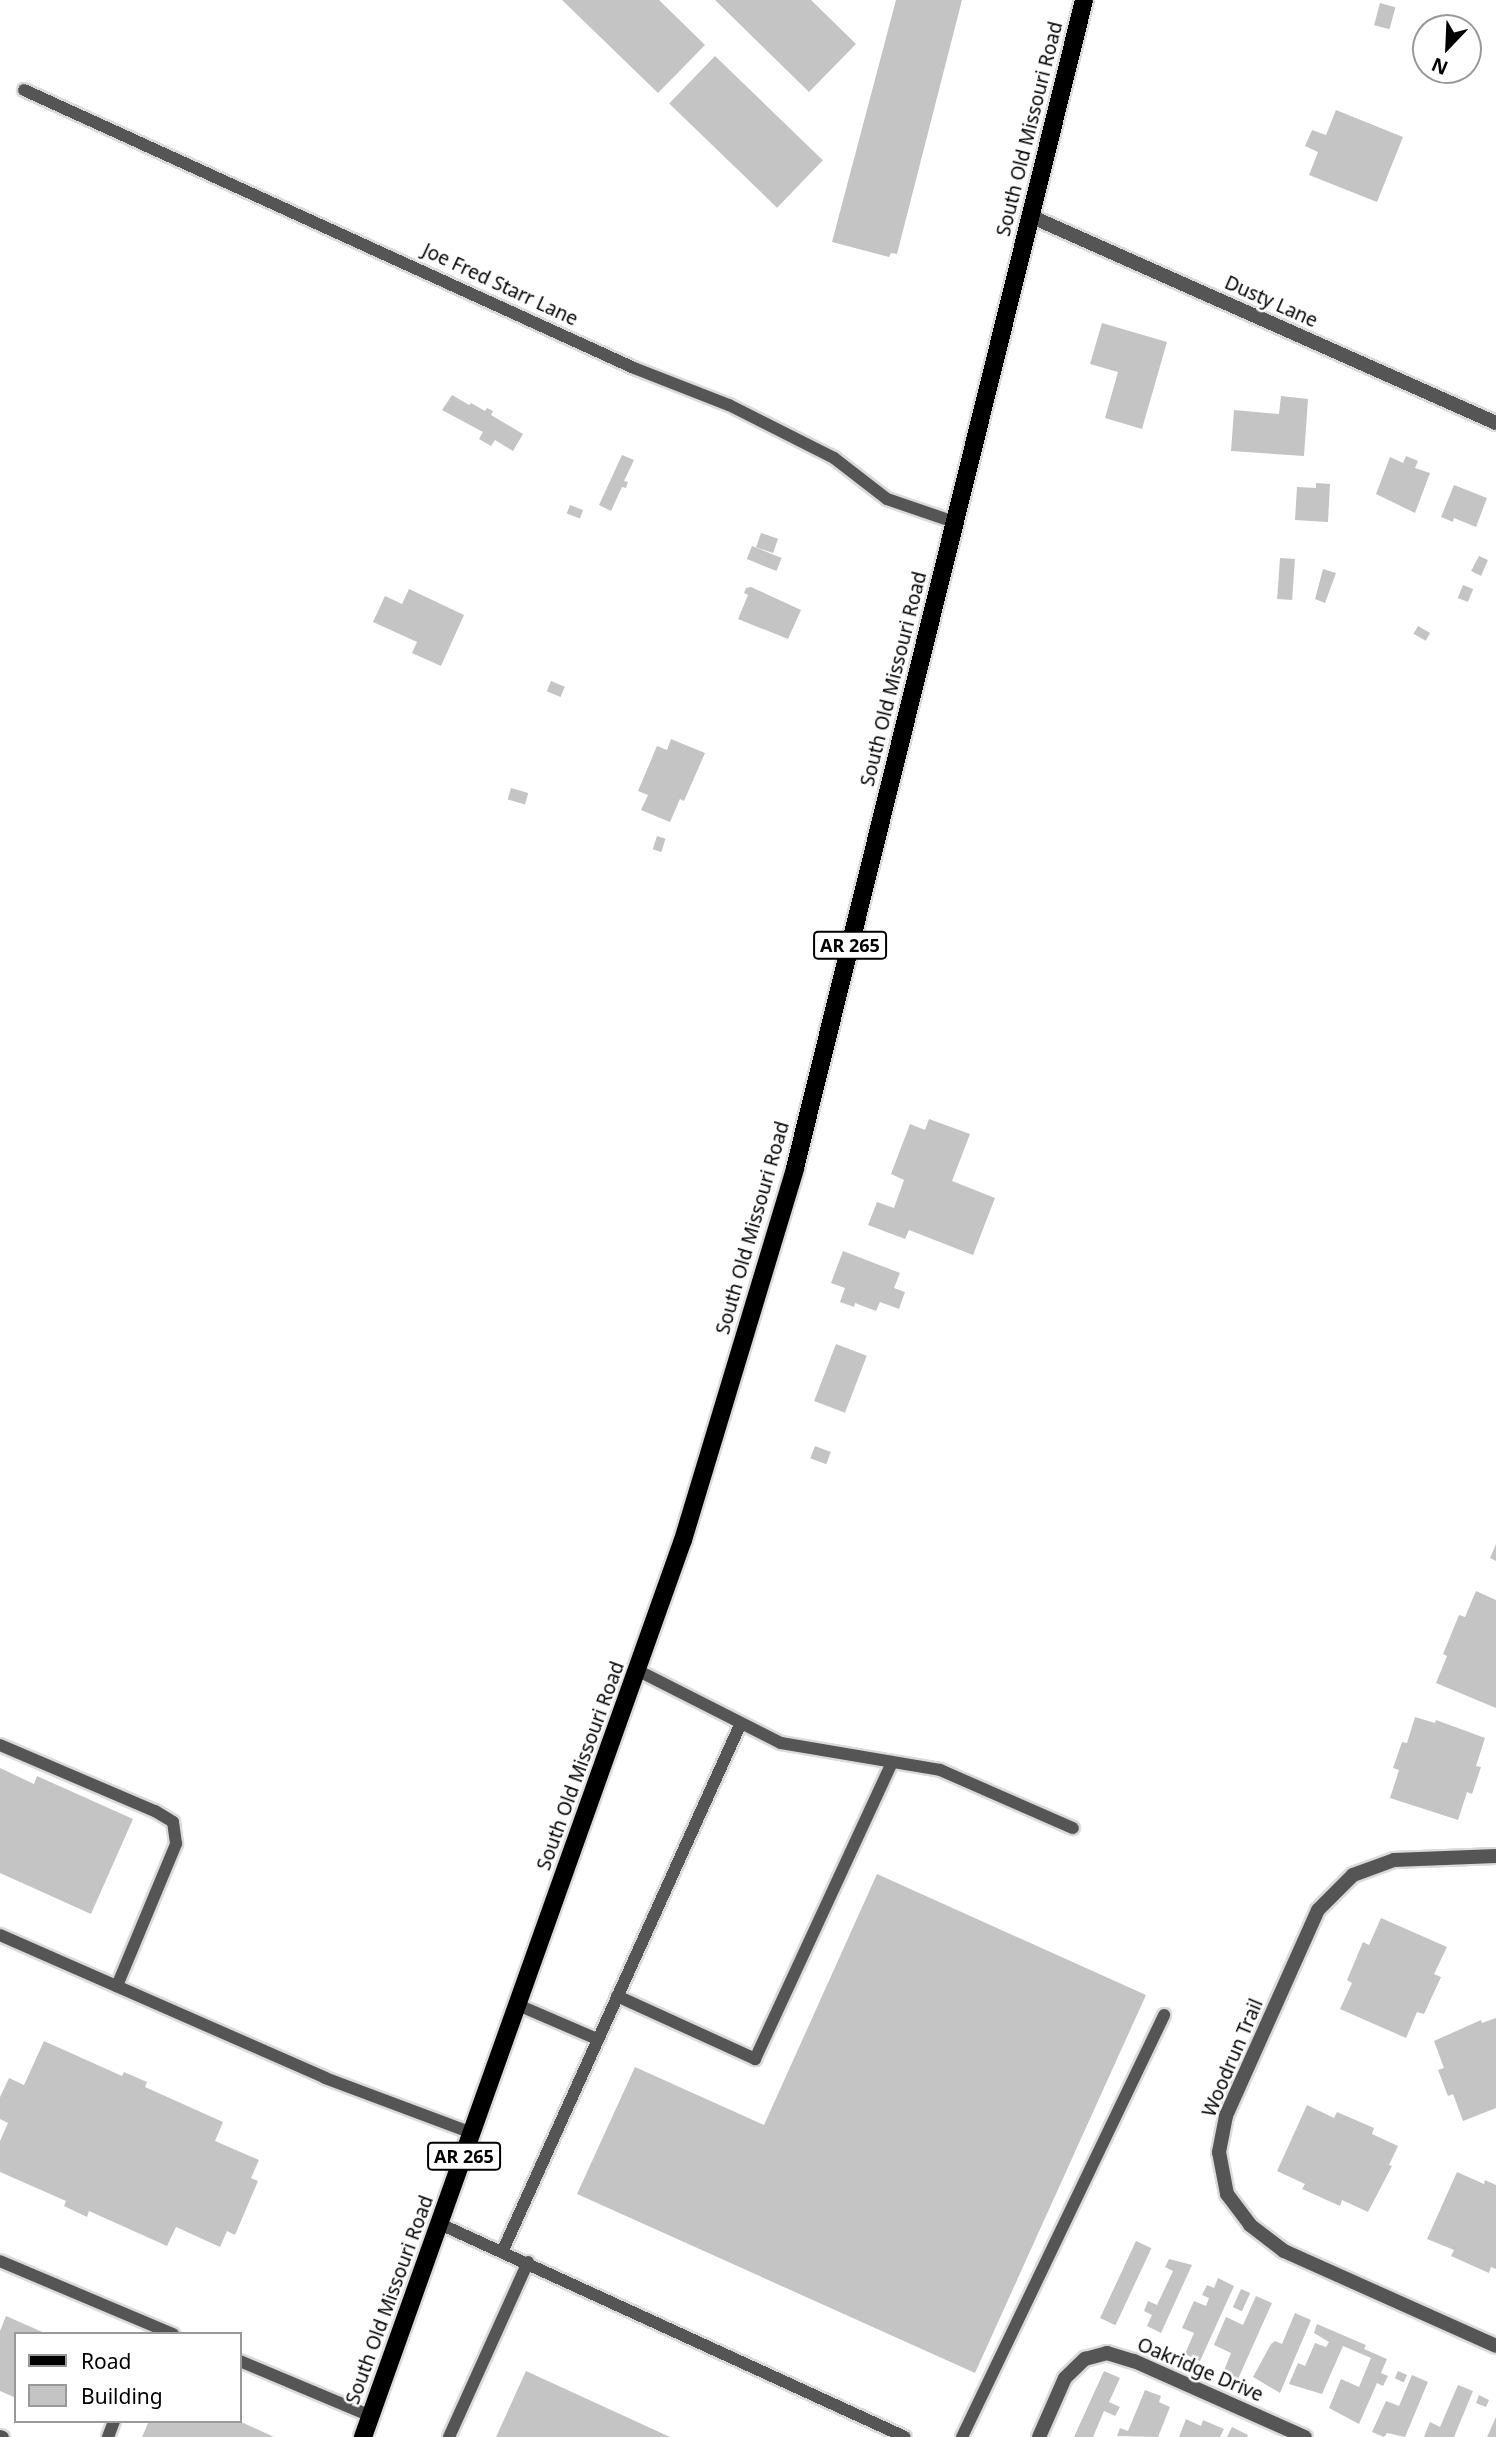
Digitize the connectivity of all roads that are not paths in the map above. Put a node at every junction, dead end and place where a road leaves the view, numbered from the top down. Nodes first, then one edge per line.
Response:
1 (1084, 0) edge
2 (24, 90) dead end
3 (1030, 216) junction
4 (1496, 423) edge
5 (954, 522) junction
6 (637, 1670) junction
7 (741, 1723) junction
8 (0, 1745) edge
9 (892, 1762) junction
10 (1073, 1828) dead end
11 (1496, 1856) edge
12 (0, 1935) edge
13 (117, 1986) junction
14 (617, 1996) junction
15 (518, 2005) junction
16 (1164, 2015) dead end
17 (597, 2039) junction
18 (472, 2133) junction
19 (440, 2224) junction
20 (503, 2250) junction
21 (0, 2260) edge
22 (528, 2262) junction
23 (153, 2330) edge
24 (1496, 2346) edge
25 (242, 2362) edge
26 (371, 2416) junction
27 (363, 2437) edge
28 (449, 2437) edge
29 (905, 2437) edge
30 (962, 2437) edge
31 (1039, 2437) edge
32 (1305, 2437) edge

1 - 3 main road, South Old Missouri Road / AR 265
2 - 5 lane, Joe Fred Starr Lane
3 - 4 street, Dusty Lane
3 - 5 main road, South Old Missouri Road / AR 265
5 - 6 main road, South Old Missouri Road / AR 265
6 - 7 lane
6 - 15 main road, South Old Missouri Road / AR 265
7 - 9 lane
7 - 14 lane
8 - 13 lane
9 - 10 lane
9 - 14 lane
11 - 24 street, Woodrun Trail
12 - 13 lane
13 - 18 lane
14 - 17 lane
15 - 17 lane
15 - 18 main road, South Old Missouri Road / AR 265
16 - 30 lane
17 - 20 lane
18 - 19 main road, South Old Missouri Road / AR 265
19 - 20 lane
19 - 26 main road, South Old Missouri Road / AR 265
20 - 22 lane
21 - 23 lane
22 - 28 lane
22 - 29 lane
25 - 26 lane
26 - 27 main road, South Old Missouri Road / AR 265
31 - 32 street, Oakridge Drive

